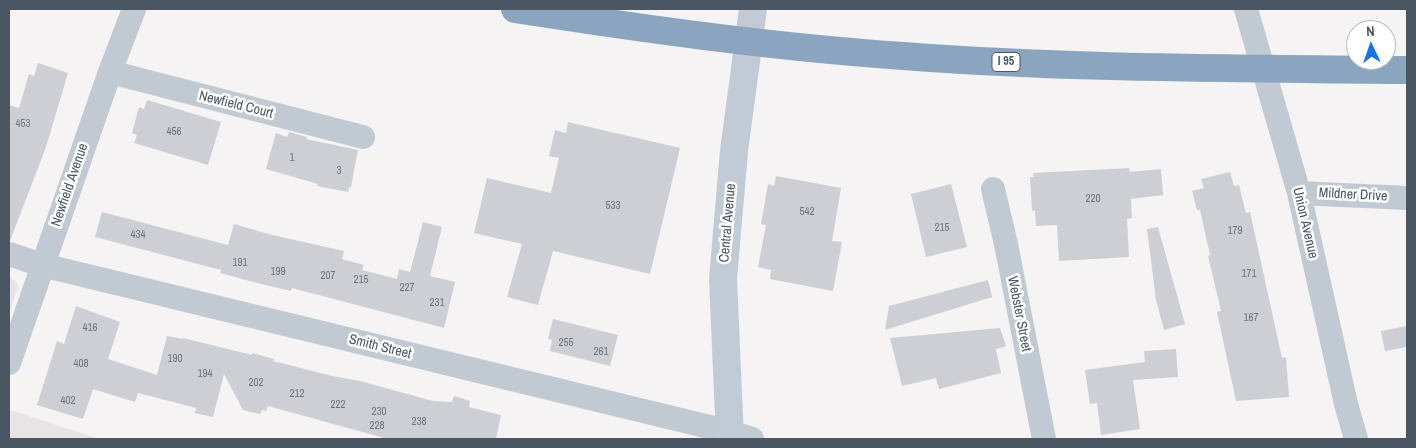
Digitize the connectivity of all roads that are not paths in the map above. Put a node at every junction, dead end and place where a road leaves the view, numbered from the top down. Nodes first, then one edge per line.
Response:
1 (134, 9) edge
2 (514, 9) edge
3 (753, 9) edge
4 (1246, 9) edge
5 (1309, 69) junction
6 (1407, 70) edge
7 (110, 72) junction
8 (1407, 76) edge
9 (363, 137) dead end
10 (993, 188) dead end
11 (1298, 193) junction
12 (1407, 198) edge
13 (9, 254) edge
14 (42, 265) junction
15 (9, 363) edge
16 (738, 437) edge
17 (1044, 439) edge
18 (1356, 439) edge

1 - 7 street, Newfield Avenue
2 - 5 highway, I 95
3 - 16 street, Central Avenue
4 - 11 street, Union Avenue
5 - 6 highway, I 95
5 - 8 highway
7 - 9 street, Newfield Court
7 - 14 street, Newfield Avenue
10 - 17 street, Webster Street
11 - 12 street, Mildner Drive
11 - 18 street, Union Avenue
13 - 14 street, Smith Street
14 - 15 street, Newfield Avenue
14 - 16 street, Smith Street

